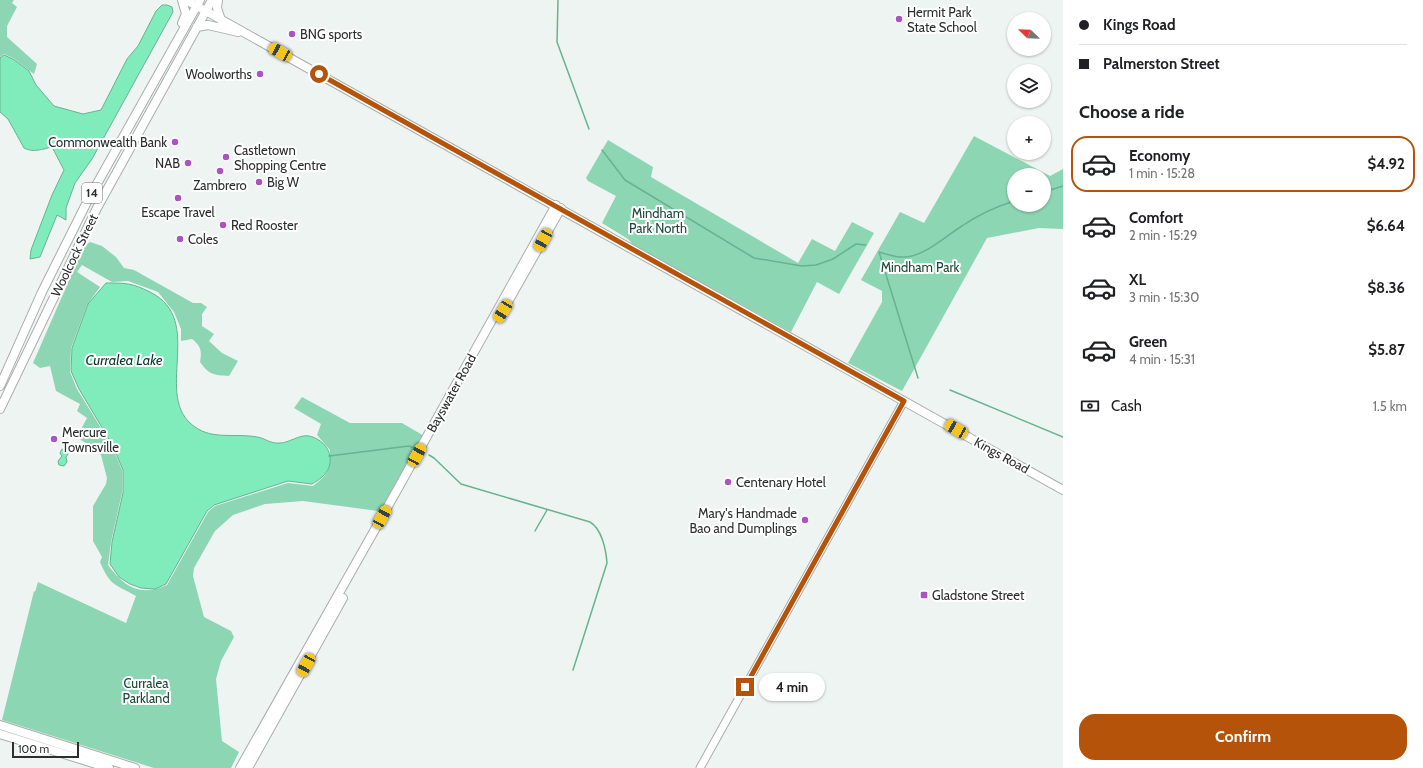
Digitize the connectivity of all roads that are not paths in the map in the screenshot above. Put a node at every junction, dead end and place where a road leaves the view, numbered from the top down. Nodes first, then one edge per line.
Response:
1 (182, 0) edge
2 (186, 0) edge
3 (212, 0) edge
4 (218, 0) edge
5 (198, 3) edge
6 (206, 11) junction
7 (221, 20) junction
8 (197, 27) junction
9 (250, 36) junction
10 (164, 64) junction
11 (558, 207) junction
12 (0, 386) edge
13 (904, 401) junction
14 (0, 409) edge
15 (1063, 490) edge
16 (0, 725) edge
17 (0, 734) edge
18 (108, 768) edge
19 (135, 768) edge
20 (240, 768) edge
21 (248, 768) edge
22 (700, 768) edge

1 - 10 main road
2 - 5 main road, Kings Road
3 - 6 main road, Woolcock Street / 14
4 - 7 main road
5 - 6 main road, Kings Road
5 - 10 main road, Woolcock Street / 14
6 - 7 main road, Kings Road
6 - 8 main road, Woolcock Street / 14
7 - 9 main road, Kings Road
8 - 9 main road
8 - 14 main road, Woolcock Street / 14
9 - 11 main road, Kings Road
10 - 12 main road, Woolcock Street / 14
11 - 13 main road, Kings Road
11 - 20 main road, Bayswater Road
11 - 21 main road, Bayswater Road
13 - 15 main road, Kings Road
13 - 22 street
16 - 19 main road
17 - 18 main road

